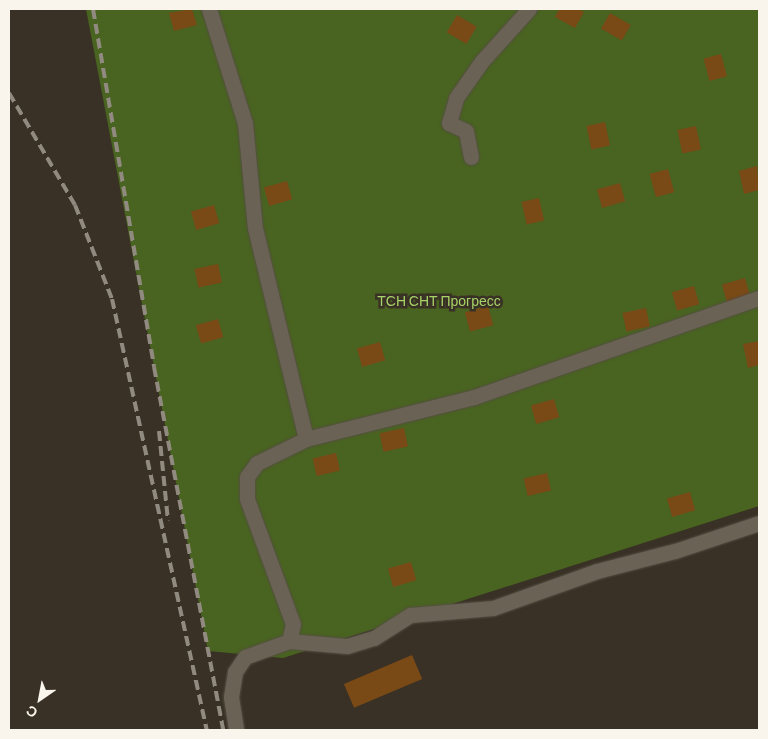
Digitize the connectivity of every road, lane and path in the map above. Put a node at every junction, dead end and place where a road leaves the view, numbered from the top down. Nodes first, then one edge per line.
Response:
1 (209, 9) edge
2 (529, 9) edge
3 (471, 156) dead end
4 (759, 298) edge
5 (306, 439) junction
6 (759, 523) edge
7 (289, 641) junction
8 (236, 730) edge

1 - 5 lane
2 - 3 lane
4 - 5 lane
5 - 7 lane
6 - 7 lane
7 - 8 lane

